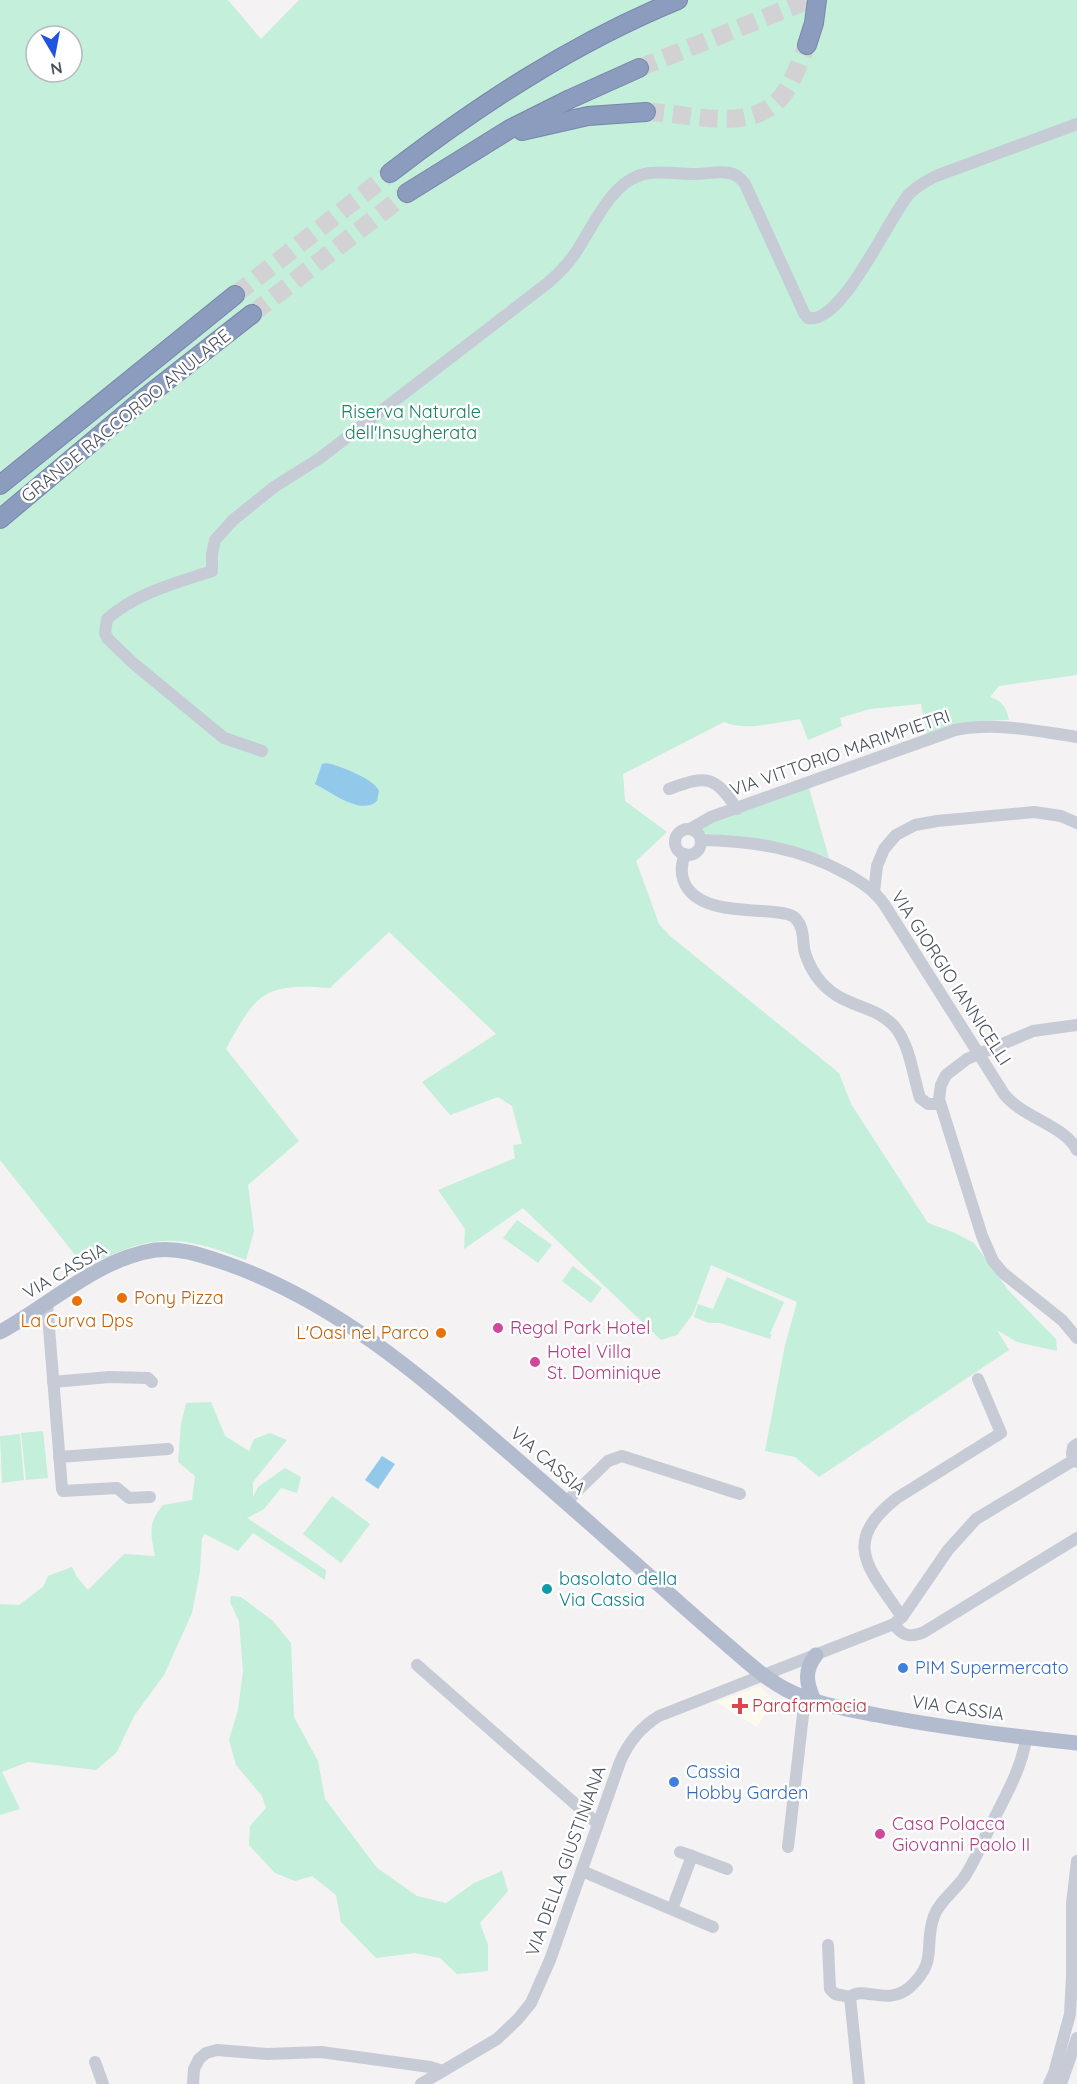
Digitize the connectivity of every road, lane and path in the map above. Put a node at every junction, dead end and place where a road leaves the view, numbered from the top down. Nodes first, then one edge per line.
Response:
1 (678, 0) edge
2 (816, 2) edge
3 (807, 45) tunnel mouth
4 (639, 68) tunnel mouth
5 (646, 112) tunnel mouth
6 (1077, 124) edge
7 (492, 139) junction
8 (390, 173) tunnel mouth
9 (407, 193) tunnel mouth
10 (235, 295) tunnel mouth
11 (252, 314) tunnel mouth
12 (0, 485) edge
13 (0, 519) edge
14 (1077, 736) edge
15 (262, 751) dead end
16 (669, 789) dead end
17 (737, 809) junction
18 (1077, 823) edge
19 (690, 829) junction
20 (701, 840) junction
21 (685, 854) junction
22 (874, 892) junction
23 (1077, 1025) edge
24 (978, 1054) junction
25 (939, 1104) junction
26 (1077, 1150) edge
27 (47, 1303) junction
28 (0, 1332) edge
29 (1077, 1338) edge
30 (978, 1379) dead end
31 (53, 1382) junction
32 (152, 1382) dead end
33 (1077, 1444) edge
34 (168, 1449) dead end
35 (59, 1457) junction
36 (1076, 1461) edge
37 (740, 1494) dead end
38 (150, 1497) dead end
39 (566, 1502) junction
40 (1077, 1538) edge
41 (898, 1620) junction
42 (816, 1655) junction
43 (417, 1665) dead end
44 (763, 1675) junction
45 (810, 1699) junction
46 (1026, 1738) junction
47 (1077, 1743) edge
48 (598, 1824) junction
49 (788, 1847) dead end
50 (1077, 1861) edge
51 (727, 1869) dead end
52 (582, 1871) junction
53 (672, 1909) junction
54 (713, 1927) dead end
55 (828, 1945) dead end
56 (1075, 1969) edge
57 (1074, 1985) edge
58 (850, 1998) junction
59 (1077, 2038) edge
60 (95, 2062) dead end
61 (409, 2065) junction
62 (443, 2071) junction
63 (423, 2082) edge
64 (103, 2084) edge
65 (193, 2084) edge
66 (859, 2084) edge
67 (1049, 2084) edge
68 (1061, 2084) edge

1 - 8 highway
2 - 3 highway
4 - 7 highway
5 - 7 highway
6 - 15 street
7 - 9 highway
10 - 12 highway, GRANDE RACCORDO ANULARE
11 - 13 highway, GRANDE RACCORDO ANULARE
14 - 17 street, VIA VITTORIO MARIMPIETRI
16 - 17 street
17 - 19 street, VIA VITTORIO MARIMPIETRI
18 - 22 street, VIA GIORGIO IANNICELLI
19 - 20 street
19 - 21 street
20 - 21 street
20 - 22 street
21 - 25 street
22 - 24 street, VIA GIORGIO IANNICELLI
23 - 24 street
24 - 25 street
24 - 26 street, VIA GIORGIO IANNICELLI
25 - 29 street
27 - 28 main road, VIA CASSIA
27 - 31 street
27 - 39 main road, VIA CASSIA
30 - 41 street
31 - 32 street
31 - 35 street
33 - 36 street
34 - 35 street
35 - 38 street
36 - 41 street
37 - 39 street
39 - 44 main road, VIA CASSIA
40 - 41 street
41 - 42 street, VIA DELLA GIUSTINIANA
42 - 44 street, VIA DELLA GIUSTINIANA
42 - 45 main road
43 - 48 street
44 - 45 main road, VIA CASSIA
44 - 48 street, VIA DELLA GIUSTINIANA
45 - 46 main road, VIA CASSIA
45 - 49 street
46 - 47 main road, VIA CASSIA
46 - 58 street
48 - 52 street, VIA DELLA GIUSTINIANA
50 - 56 street
51 - 53 street
52 - 53 street
52 - 62 street, VIA DELLA GIUSTINIANA
53 - 54 street
55 - 58 street
56 - 57 street
57 - 67 street
58 - 66 street
59 - 68 street
60 - 64 street
61 - 62 street
61 - 63 street
61 - 65 street
62 - 63 street, VIA DELLA GIUSTINIANA

